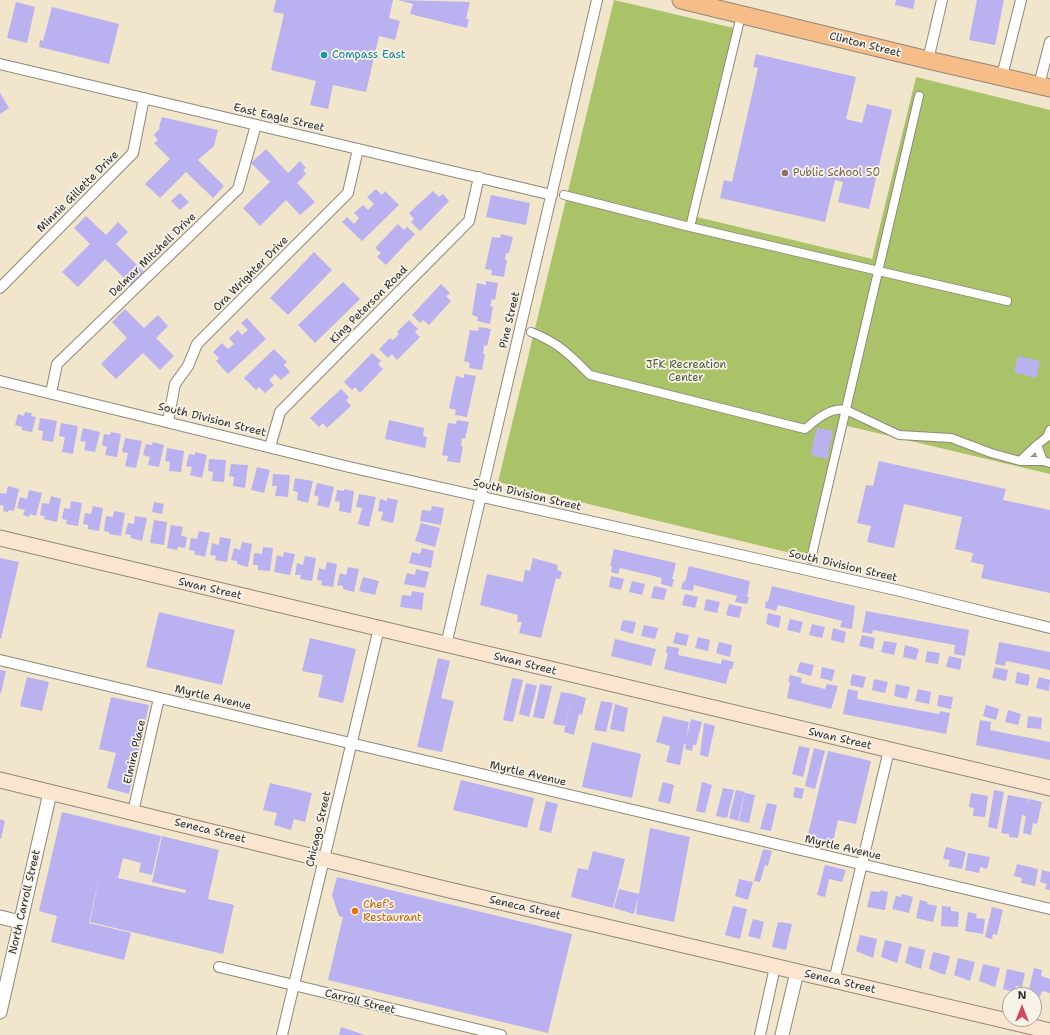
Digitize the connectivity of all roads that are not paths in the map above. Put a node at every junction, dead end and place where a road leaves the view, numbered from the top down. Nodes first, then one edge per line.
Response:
1 (597, 0) edge
2 (681, 0) edge
3 (942, 0) edge
4 (1021, 0) edge
5 (740, 24) dead end
6 (1050, 42) edge
7 (928, 60) junction
8 (0, 64) edge
9 (1002, 76) junction
10 (1044, 87) edge
11 (919, 96) dead end
12 (144, 98) junction
13 (256, 125) junction
14 (358, 149) junction
15 (479, 178) junction
16 (564, 194) dead end
17 (552, 195) junction
18 (690, 226) junction
19 (878, 271) junction
20 (0, 288) edge
21 (1007, 301) dead end
22 (531, 332) dead end
23 (0, 381) edge
24 (51, 393) junction
25 (846, 410) junction
26 (168, 421) junction
27 (1050, 430) edge
28 (1037, 445) junction
29 (270, 447) junction
30 (1020, 461) junction
31 (1047, 462) edge
32 (481, 497) junction
33 (0, 538) edge
34 (811, 559) dead end
35 (379, 628) junction
36 (1050, 628) edge
37 (446, 645) junction
38 (0, 660) edge
39 (159, 698) junction
40 (352, 744) junction
41 (889, 750) junction
42 (0, 780) edge
43 (1050, 788) edge
44 (50, 793) junction
45 (133, 812) junction
46 (324, 859) junction
47 (862, 865) junction
48 (1050, 909) edge
49 (0, 917) edge
50 (20, 922) junction
51 (219, 967) dead end
52 (775, 967) junction
53 (797, 972) junction
54 (834, 981) junction
55 (294, 986) junction
56 (0, 1012) edge
57 (1050, 1031) edge
58 (282, 1035) edge
59 (501, 1035) edge
60 (760, 1035) edge
61 (782, 1035) edge

1 - 17 street, Pine Street
2 - 7 main road, Clinton Street
3 - 7 street
4 - 9 street
5 - 18 street
6 - 10 street
7 - 9 main road, Clinton Street
8 - 12 street, East Eagle Street
9 - 10 main road, Clinton Street
11 - 19 street
12 - 13 street, East Eagle Street
12 - 20 street, Minnie Gillette Drive
13 - 14 street, East Eagle Street
13 - 24 street, Delmar Mitchell Drive
14 - 15 street, East Eagle Street
14 - 26 street, Ora Wrighter Drive
15 - 17 street, East Eagle Street
15 - 29 street, King Peterson Road
16 - 18 street
17 - 32 street, Pine Street
18 - 19 street
19 - 21 street
19 - 25 street
22 - 25 street
23 - 24 street, South Division Street
24 - 26 street, South Division Street
25 - 30 street
25 - 34 street
26 - 29 street, South Division Street
27 - 28 street
28 - 30 street
28 - 31 street
29 - 32 street, South Division Street
30 - 31 street
32 - 36 street, South Division Street
32 - 37 street, Pine Street
33 - 35 main road, Swan Street
35 - 37 main road, Swan Street
35 - 40 street, Chicago Street
37 - 41 main road, Swan Street
38 - 39 street, Myrtle Avenue
39 - 40 street, Myrtle Avenue
39 - 45 street, Elmira Place
40 - 46 street, Chicago Street
40 - 47 street, Myrtle Avenue
41 - 43 main road, Swan Street
41 - 47 street
42 - 44 main road, Seneca Street
44 - 45 main road, Seneca Street
44 - 50 street, North Carroll Street
45 - 46 main road, Seneca Street
46 - 52 main road, Seneca Street
46 - 55 street, Chicago Street
47 - 48 street, Myrtle Avenue
47 - 54 street
49 - 50 street
50 - 56 street, North Carroll Street
51 - 55 street, Carroll Street
52 - 53 main road, Seneca Street
52 - 60 street
53 - 54 main road, Seneca Street
53 - 61 street
54 - 57 main road, Seneca Street
55 - 58 street, Chicago Street
55 - 59 street, Carroll Street

